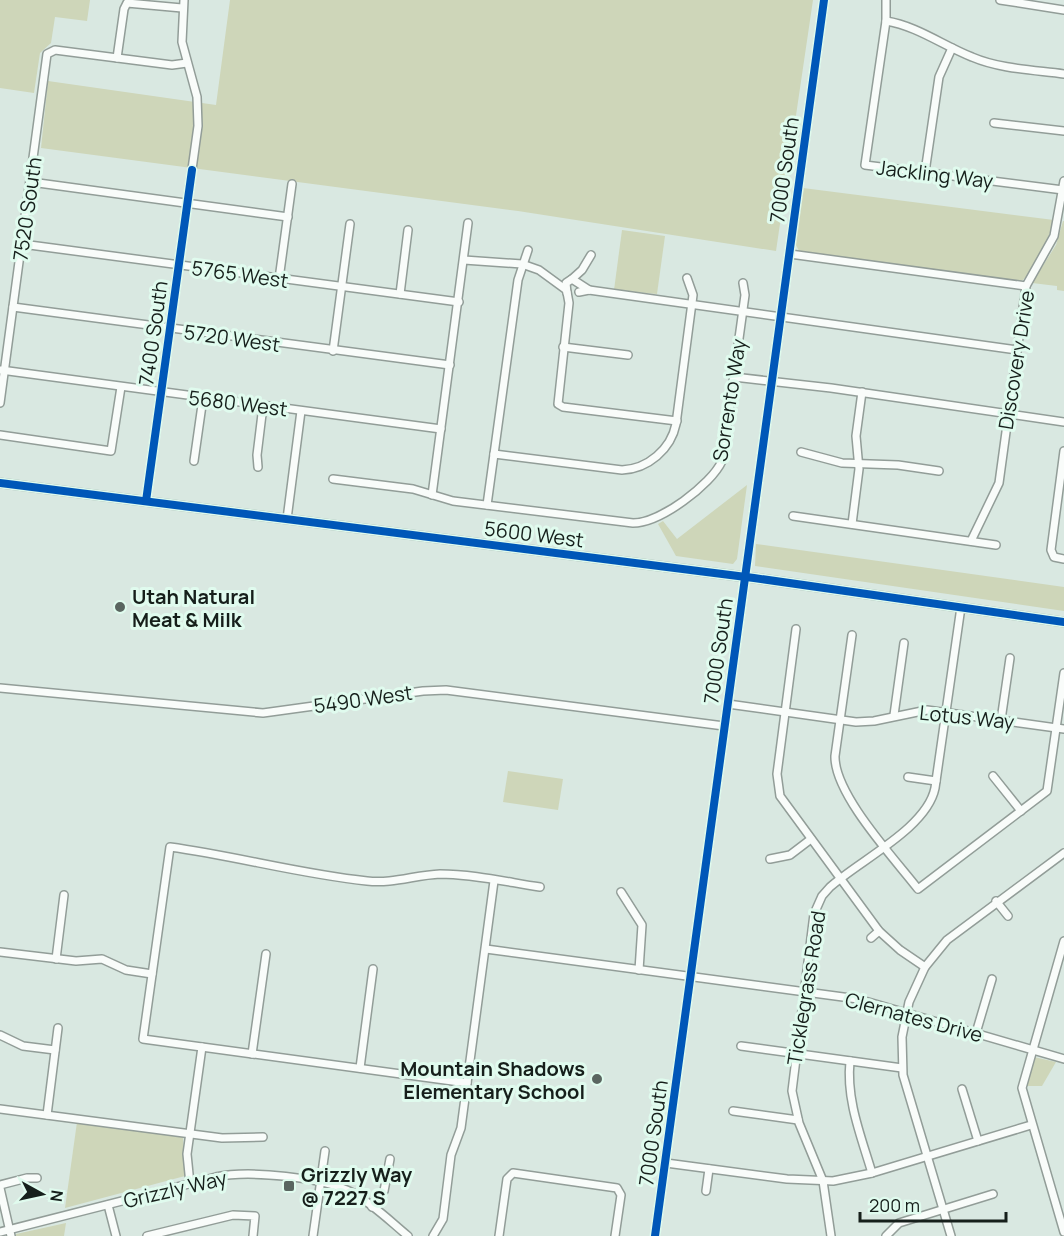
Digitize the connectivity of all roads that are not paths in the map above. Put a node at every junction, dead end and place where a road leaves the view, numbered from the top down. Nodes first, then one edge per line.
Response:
1 (184, 0) edge
2 (824, 0) edge
3 (886, 0) edge
4 (1000, 0) edge
5 (183, 9) junction
6 (1064, 10) edge
7 (886, 21) junction
8 (952, 48) junction
9 (117, 58) junction
10 (186, 63) junction
11 (1064, 74) edge
12 (994, 123) dead end
13 (1064, 131) edge
14 (925, 172) junction
15 (1064, 181) edge
16 (31, 182) junction
17 (292, 184) dead end
18 (1063, 190) edge
19 (188, 203) junction
20 (288, 217) junction
21 (468, 223) dead end
22 (350, 224) dead end
23 (408, 231) dead end
24 (22, 244) junction
25 (528, 249) dead end
26 (790, 254) junction
27 (591, 255) dead end
28 (464, 260) junction
29 (522, 264) junction
30 (179, 266) junction
31 (582, 270) junction
32 (687, 278) dead end
33 (279, 279) junction
34 (743, 283) dead end
35 (568, 285) junction
36 (1026, 286) junction
37 (342, 287) junction
38 (579, 289) junction
39 (400, 294) junction
40 (459, 302) junction
41 (569, 303) junction
42 (692, 305) junction
43 (13, 307) junction
44 (742, 312) junction
45 (780, 318) junction
46 (170, 329) junction
47 (563, 347) junction
48 (1017, 350) junction
49 (333, 351) junction
50 (628, 355) dead end
51 (450, 365) junction
52 (2, 370) edge
53 (734, 377) junction
54 (771, 381) junction
55 (121, 387) junction
56 (161, 392) junction
57 (862, 392) junction
58 (203, 398) junction
59 (0, 403) edge
60 (263, 406) junction
61 (302, 411) junction
62 (1008, 415) junction
63 (677, 421) junction
64 (1064, 422) edge
65 (441, 429) junction
66 (0, 435) edge
67 (1064, 451) edge
68 (801, 452) dead end
69 (494, 454) junction
70 (194, 461) dead end
71 (860, 464) junction
72 (258, 467) dead end
73 (939, 471) dead end
74 (333, 479) dead end
75 (0, 483) edge
76 (1061, 489) edge
77 (432, 495) junction
78 (146, 501) junction
79 (487, 505) junction
80 (793, 516) dead end
81 (287, 519) junction
82 (852, 524) junction
83 (971, 541) junction
84 (996, 545) dead end
85 (1064, 559) edge
86 (744, 577) junction
87 (961, 607) junction
88 (1064, 622) edge
89 (796, 629) dead end
90 (852, 636) dead end
91 (904, 643) dead end
92 (1010, 658) dead end
93 (1064, 673) edge
94 (0, 688) edge
95 (728, 704) junction
96 (785, 712) junction
97 (946, 712) junction
98 (894, 715) junction
99 (840, 720) junction
100 (1001, 720) junction
101 (724, 726) junction
102 (1060, 728) edge
103 (993, 776) dead end
104 (908, 777) dead end
105 (936, 781) junction
106 (1021, 812) junction
107 (811, 839) junction
108 (884, 845) junction
109 (1064, 853) edge
110 (770, 859) dead end
111 (840, 878) junction
112 (494, 880) junction
113 (540, 887) dead end
114 (621, 892) dead end
115 (64, 895) dead end
116 (996, 901) junction
117 (1008, 916) dead end
118 (879, 931) junction
119 (871, 938) dead end
120 (1064, 941) edge
121 (486, 949) junction
122 (0, 952) edge
123 (266, 954) dead end
124 (56, 959) junction
125 (925, 967) junction
126 (373, 969) dead end
127 (639, 970) junction
128 (152, 974) junction
129 (690, 977) junction
130 (992, 979) dead end
131 (804, 992) junction
132 (906, 1012) junction
133 (58, 1028) dead end
134 (976, 1033) junction
135 (0, 1035) edge
136 (741, 1046) dead end
137 (202, 1047) junction
138 (1032, 1049) junction
139 (55, 1050) junction
140 (252, 1054) junction
141 (795, 1054) junction
142 (1064, 1059) edge
143 (850, 1061) junction
144 (360, 1068) junction
145 (902, 1068) junction
146 (467, 1083) junction
147 (962, 1089) dead end
148 (0, 1109) edge
149 (733, 1111) dead end
150 (47, 1115) junction
151 (798, 1120) junction
152 (1031, 1125) junction
153 (190, 1134) junction
154 (263, 1137) dead end
155 (978, 1141) junction
156 (325, 1151) dead end
157 (926, 1157) junction
158 (390, 1159) dead end
159 (666, 1162) junction
160 (709, 1168) junction
161 (872, 1173) junction
162 (38, 1178) dead end
163 (823, 1181) junction
164 (320, 1183) junction
165 (190, 1184) junction
166 (0, 1187) edge
167 (706, 1191) dead end
168 (993, 1194) dead end
169 (108, 1204) junction
170 (372, 1207) junction
171 (942, 1210) junction
172 (0, 1232) edge
173 (1064, 1232) edge
174 (11, 1233) edge
175 (116, 1236) edge
176 (147, 1236) edge
177 (253, 1236) edge
178 (313, 1236) edge
179 (408, 1236) edge
180 (433, 1236) edge
181 (500, 1236) edge
182 (615, 1236) edge
183 (655, 1236) edge
184 (831, 1236) edge
185 (886, 1236) edge
186 (951, 1236) edge

1 - 5 street, 7400 South
2 - 26 street, 7000 South
3 - 7 street, Jackling Way
4 - 6 street
5 - 9 street
5 - 10 street, 7400 South
7 - 8 street
7 - 14 street, Jackling Way
8 - 11 street
8 - 14 street
9 - 10 street
9 - 16 street, 7520 South
10 - 19 street, 7400 South
12 - 13 street
14 - 18 street, Jackling Way
15 - 18 street, Discovery Drive
16 - 19 street
16 - 24 street, 7520 South
17 - 20 street
18 - 36 street, Discovery Drive
19 - 20 street
19 - 30 street, 7400 South
20 - 33 street
21 - 28 street
22 - 37 street
23 - 39 street
24 - 30 street, 5765 West
24 - 43 street, 7520 South
25 - 29 street
26 - 36 street
26 - 45 street, 7000 South
27 - 31 street
28 - 29 street
28 - 40 street
29 - 35 street
29 - 69 street
30 - 33 street, 5765 West
30 - 46 street, 7400 South
31 - 35 street
31 - 38 street
32 - 42 street
33 - 37 street, 5765 West
34 - 44 street, Sorrento Way
35 - 38 street
35 - 38 street
35 - 41 street
36 - 48 street, Discovery Drive
37 - 39 street, 5765 West
37 - 49 street
38 - 41 street
38 - 42 street
39 - 40 street, 5765 West
40 - 51 street
41 - 47 street
42 - 44 street
42 - 63 street
43 - 46 street, 5720 West
43 - 52 street, 7520 South
44 - 45 street
44 - 53 street, Sorrento Way
45 - 48 street
45 - 54 street, 7000 South
46 - 49 street, 5720 West
46 - 56 street, 7400 South
47 - 50 street
47 - 63 street
48 - 62 street, Discovery Drive
49 - 51 street, 5720 West
51 - 65 street
52 - 55 street, 5680 West
52 - 59 street, 7520 South
53 - 54 street
53 - 79 street, Sorrento Way
54 - 57 street
54 - 86 street, 7000 South
55 - 56 street, 5680 West
55 - 66 street
56 - 58 street, 5680 West
56 - 78 street, 7400 South
57 - 62 street
57 - 71 street
58 - 60 street, 5680 West
58 - 70 street
60 - 61 street, 5680 West
60 - 72 street
61 - 65 street, 5680 West
61 - 81 street
62 - 64 street
62 - 83 street, Discovery Drive
63 - 69 street
65 - 77 street
67 - 76 street
68 - 71 street
69 - 79 street
71 - 73 street
71 - 82 street
74 - 77 street, Sorrento Way
75 - 78 main road, 5600 West
76 - 85 street
77 - 79 street, Sorrento Way
78 - 81 main road, 5600 West
80 - 82 street
81 - 86 main road, 5600 West
82 - 83 street
83 - 84 street
86 - 87 main road, 5600 West
86 - 95 street, 7000 South
87 - 88 main road, 5600 West
87 - 97 street, Ticklegrass Road
89 - 96 street
90 - 99 street
91 - 98 street
92 - 100 street
93 - 102 street
94 - 101 street, 5490 West
95 - 96 street, Lotus Way
95 - 101 street, 7000 South
96 - 99 street, Lotus Way
96 - 107 street
97 - 98 street, Lotus Way
97 - 100 street, Lotus Way
97 - 105 street, Ticklegrass Road
98 - 99 street, Lotus Way
99 - 108 street
100 - 102 street, Lotus Way
101 - 129 street, 7000 South
102 - 106 street
103 - 106 street
104 - 105 street
105 - 108 street, Ticklegrass Road
106 - 108 street
107 - 110 street
107 - 111 street
108 - 111 street, Ticklegrass Road
109 - 116 street
111 - 118 street
111 - 131 street, Ticklegrass Road
112 - 113 street
112 - 121 street
112 - 128 street
114 - 127 street
115 - 124 street
116 - 117 street
116 - 125 street
118 - 119 street
118 - 125 street
120 - 138 street
121 - 127 street, Clernates Drive
121 - 146 street
122 - 124 street
123 - 140 street
124 - 128 street
125 - 132 street
126 - 144 street
127 - 129 street, Clernates Drive
128 - 137 street
129 - 131 street, Clernates Drive
129 - 159 street, 7000 South
130 - 134 street
131 - 132 street, Clernates Drive
131 - 141 street, Ticklegrass Road
132 - 134 street, Clernates Drive
132 - 145 street
133 - 139 street
134 - 138 street, Clernates Drive
135 - 139 street
136 - 141 street
137 - 140 street
137 - 153 street
138 - 142 street, Clernates Drive
138 - 152 street
139 - 150 street
140 - 144 street
141 - 143 street
141 - 151 street, Ticklegrass Road
143 - 145 street
143 - 161 street
144 - 146 street
145 - 157 street
146 - 180 street
147 - 155 street
148 - 150 street
149 - 151 street
150 - 153 street
151 - 163 street, Ticklegrass Road
152 - 155 street
152 - 173 street
153 - 154 street
153 - 165 street
155 - 157 street
156 - 164 street
157 - 161 street
157 - 171 street
158 - 170 street
159 - 160 street
159 - 183 street, 7000 South
160 - 163 street
160 - 167 street
161 - 163 street
162 - 166 street
163 - 184 street, Ticklegrass Road
164 - 165 street, Grizzly Way
164 - 170 street, Grizzly Way
164 - 178 street
165 - 169 street, Grizzly Way
166 - 174 street
168 - 171 street
169 - 174 street, Grizzly Way
169 - 175 street
170 - 179 street, Grizzly Way
171 - 185 street
171 - 186 street
172 - 174 street, Grizzly Way
176 - 177 street
181 - 182 street

